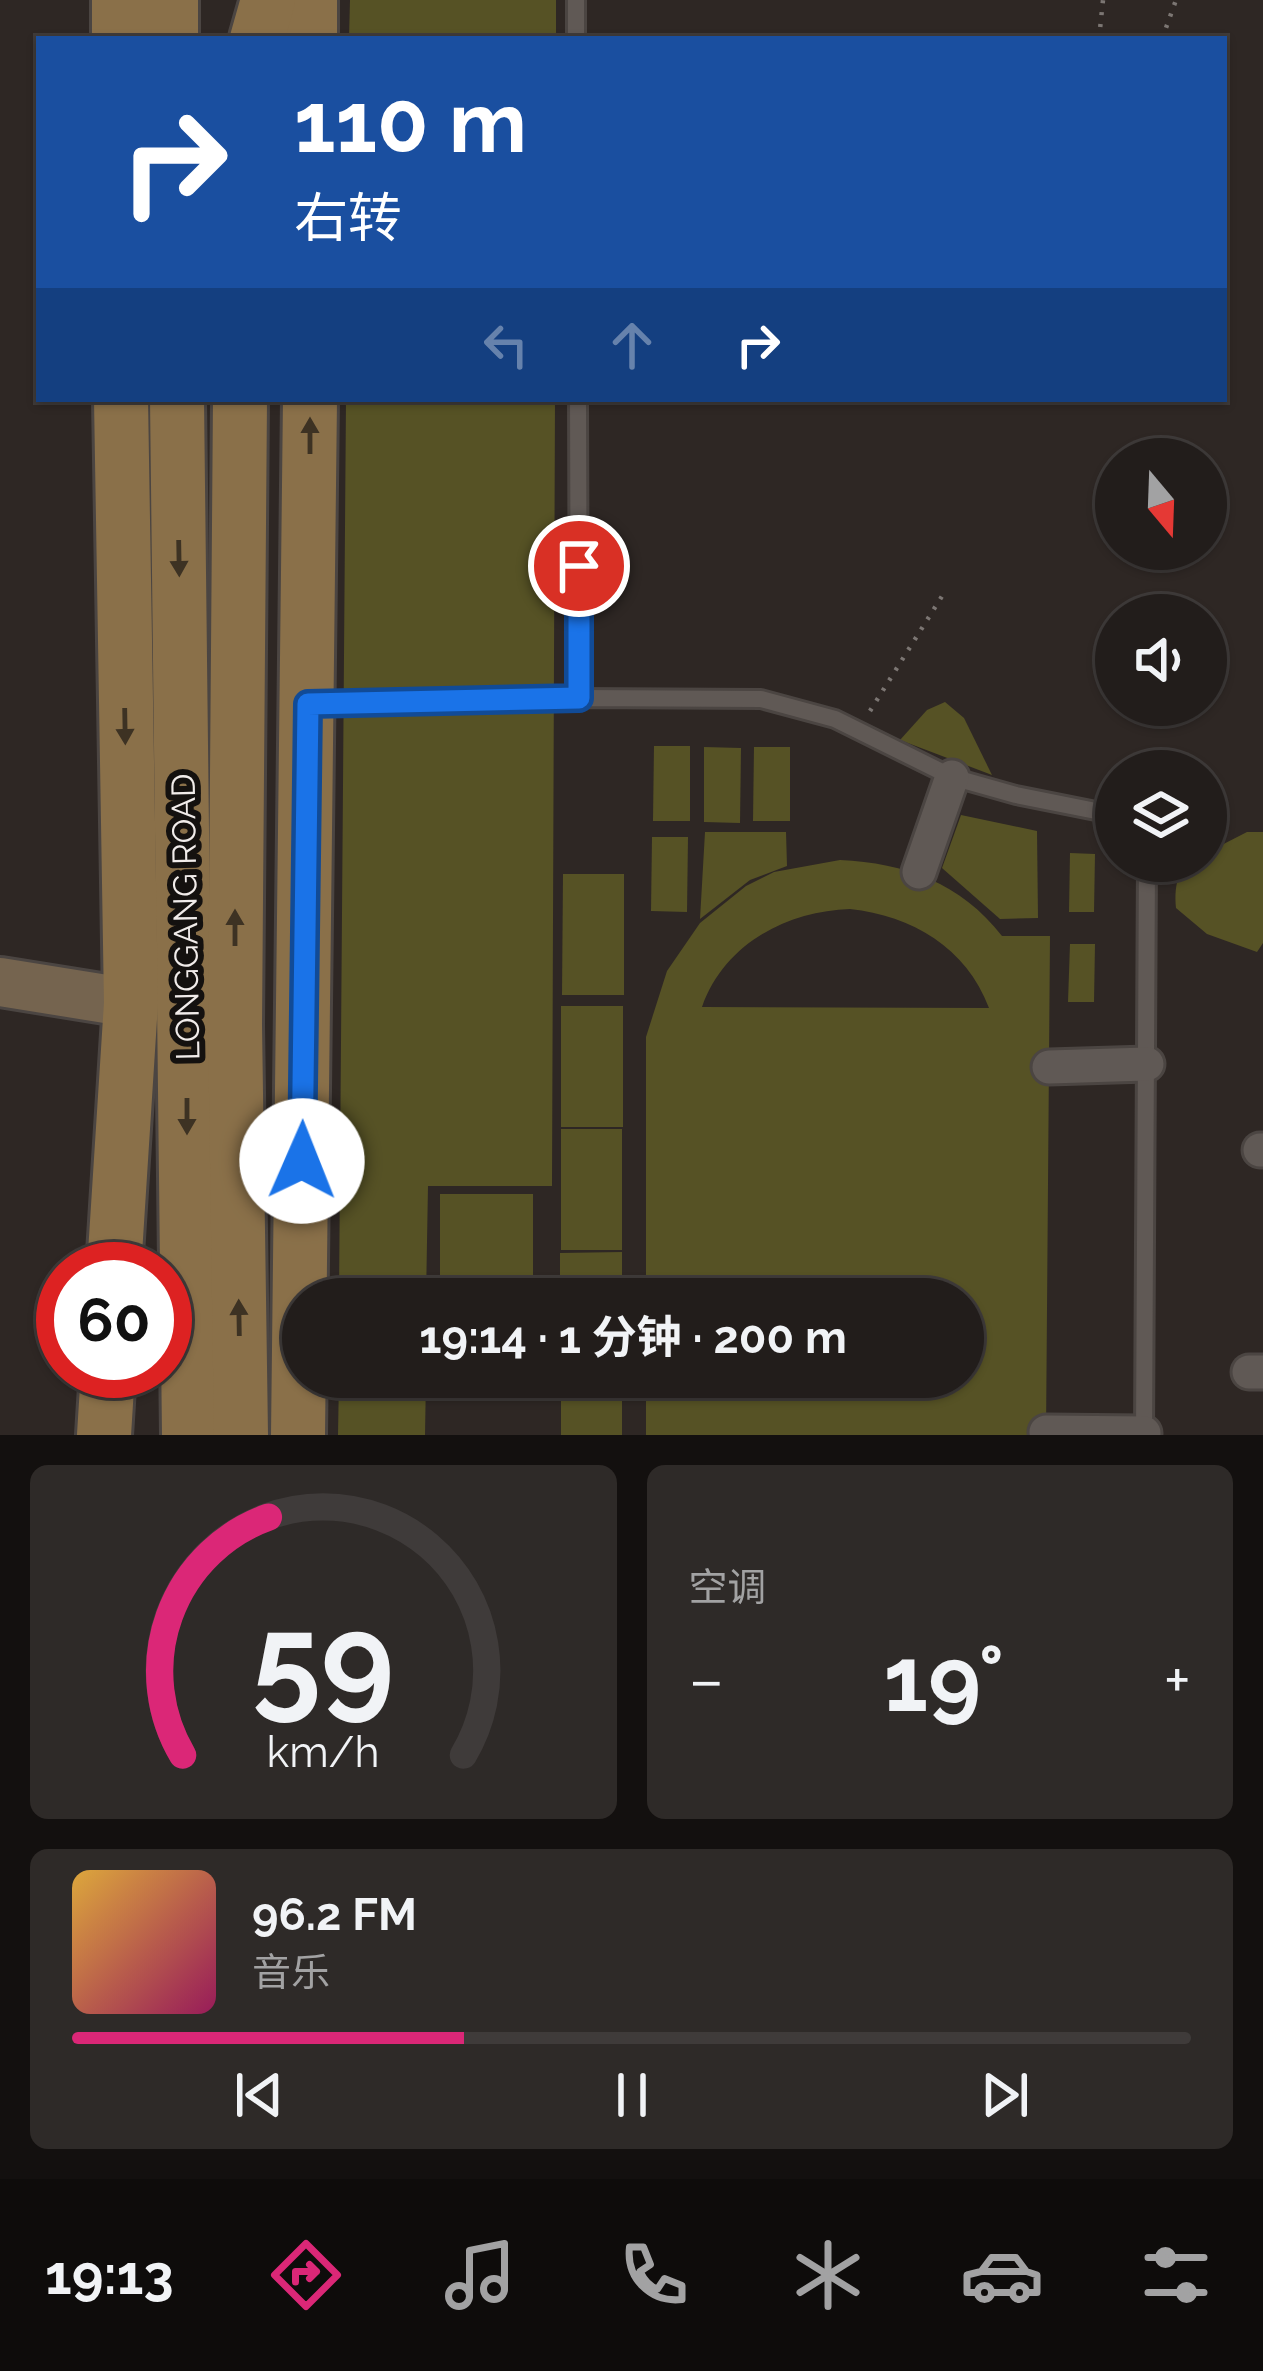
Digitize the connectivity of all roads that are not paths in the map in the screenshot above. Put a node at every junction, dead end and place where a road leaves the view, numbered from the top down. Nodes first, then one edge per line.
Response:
1 (243, 0) edge
2 (268, 0) edge
3 (310, 0) edge
4 (576, 0) edge
5 (160, 9) edge
6 (123, 36) edge
7 (243, 36) edge
8 (257, 36) edge
9 (310, 36) edge
10 (576, 36) edge
11 (121, 402) edge
12 (166, 402) edge
13 (177, 402) edge
14 (240, 402) edge
15 (258, 402) edge
16 (310, 402) edge
17 (578, 402) edge
18 (123, 642) junction
19 (309, 648) junction
20 (579, 698) junction
21 (308, 704) junction
22 (952, 777) junction
23 (1095, 811) edge
24 (919, 872) dead end
25 (1148, 882) edge
26 (0, 982) edge
27 (131, 1003) junction
28 (1147, 1064) junction
29 (1048, 1067) dead end
30 (116, 1242) edge
31 (106, 1398) edge
32 (1046, 1432) edge
33 (1144, 1434) edge
34 (104, 1435) edge
35 (189, 1435) edge
36 (241, 1435) edge
37 (298, 1435) edge

1 - 7 main road
2 - 8 main road
3 - 9 main road
4 - 10 lane
5 - 6 main road
11 - 18 main road
12 - 18 main road
13 -> 35 main road, LONGGANG ROAD
36 -> 14 main road, LONGGANG ROAD
15 - 19 main road
19 -> 16 main road
17 - 20 lane
18 -> 27 main road
19 - 21 main road
20 - 21 lane
20 - 22 lane
21 - 37 main road
22 - 23 lane
22 - 24 street
25 - 28 lane
26 - 27 street
27 - 30 main road
28 - 29 street
28 - 33 lane
31 - 34 main road
32 - 33 street

